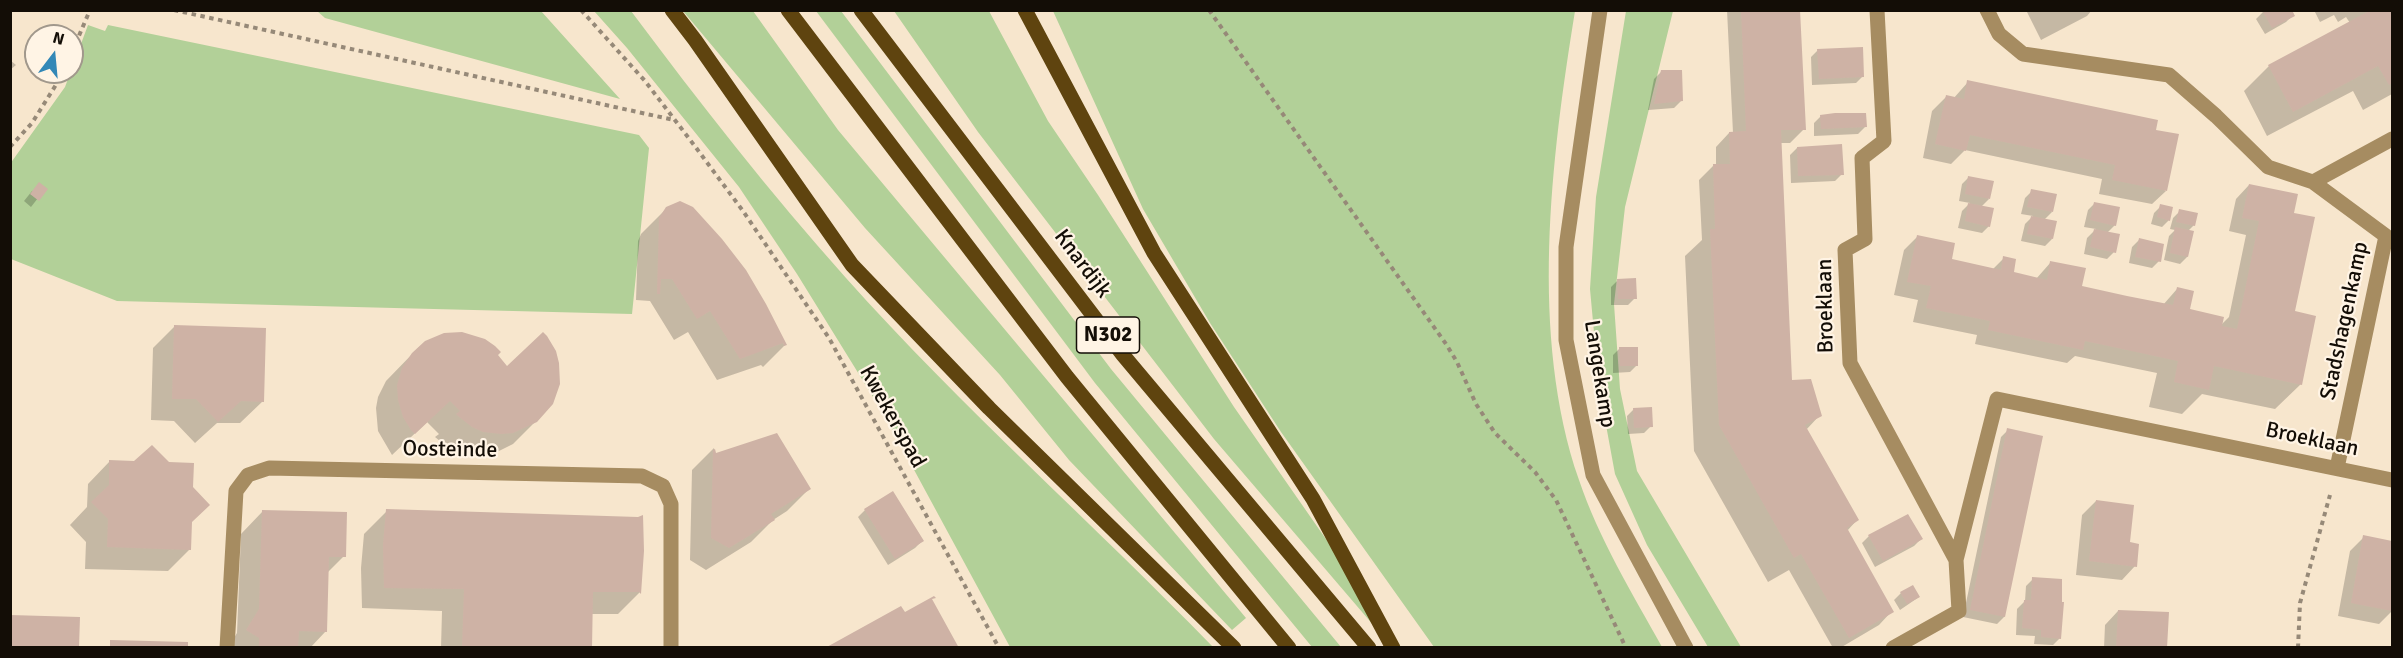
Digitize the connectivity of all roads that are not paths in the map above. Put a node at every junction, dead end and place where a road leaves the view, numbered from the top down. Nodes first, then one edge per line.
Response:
1 (672, 10) edge
2 (788, 10) edge
3 (861, 10) edge
4 (1025, 10) edge
5 (1877, 10) edge
6 (1987, 10) edge
7 (1600, 11) edge
8 (2392, 140) edge
9 (2313, 182) junction
10 (2337, 468) junction
11 (2392, 480) edge
12 (1956, 560) junction
13 (227, 648) edge
14 (671, 648) edge
15 (1234, 648) edge
16 (1289, 648) edge
17 (1370, 648) edge
18 (1393, 648) edge
19 (1686, 648) edge
20 (1893, 648) edge

1 - 15 main road
2 - 16 main road, N302
3 - 17 main road, Knardijk / N302
4 - 18 main road
5 - 12 street, Broeklaan
6 - 9 street, Stadshagenkamp
7 - 19 street, Langekamp
8 - 9 street
9 - 10 street, Stadshagenkamp
10 - 11 street, Broeklaan
10 - 12 street, Broeklaan
12 - 20 street, Broeklaan
13 - 14 street, Oosteinde

